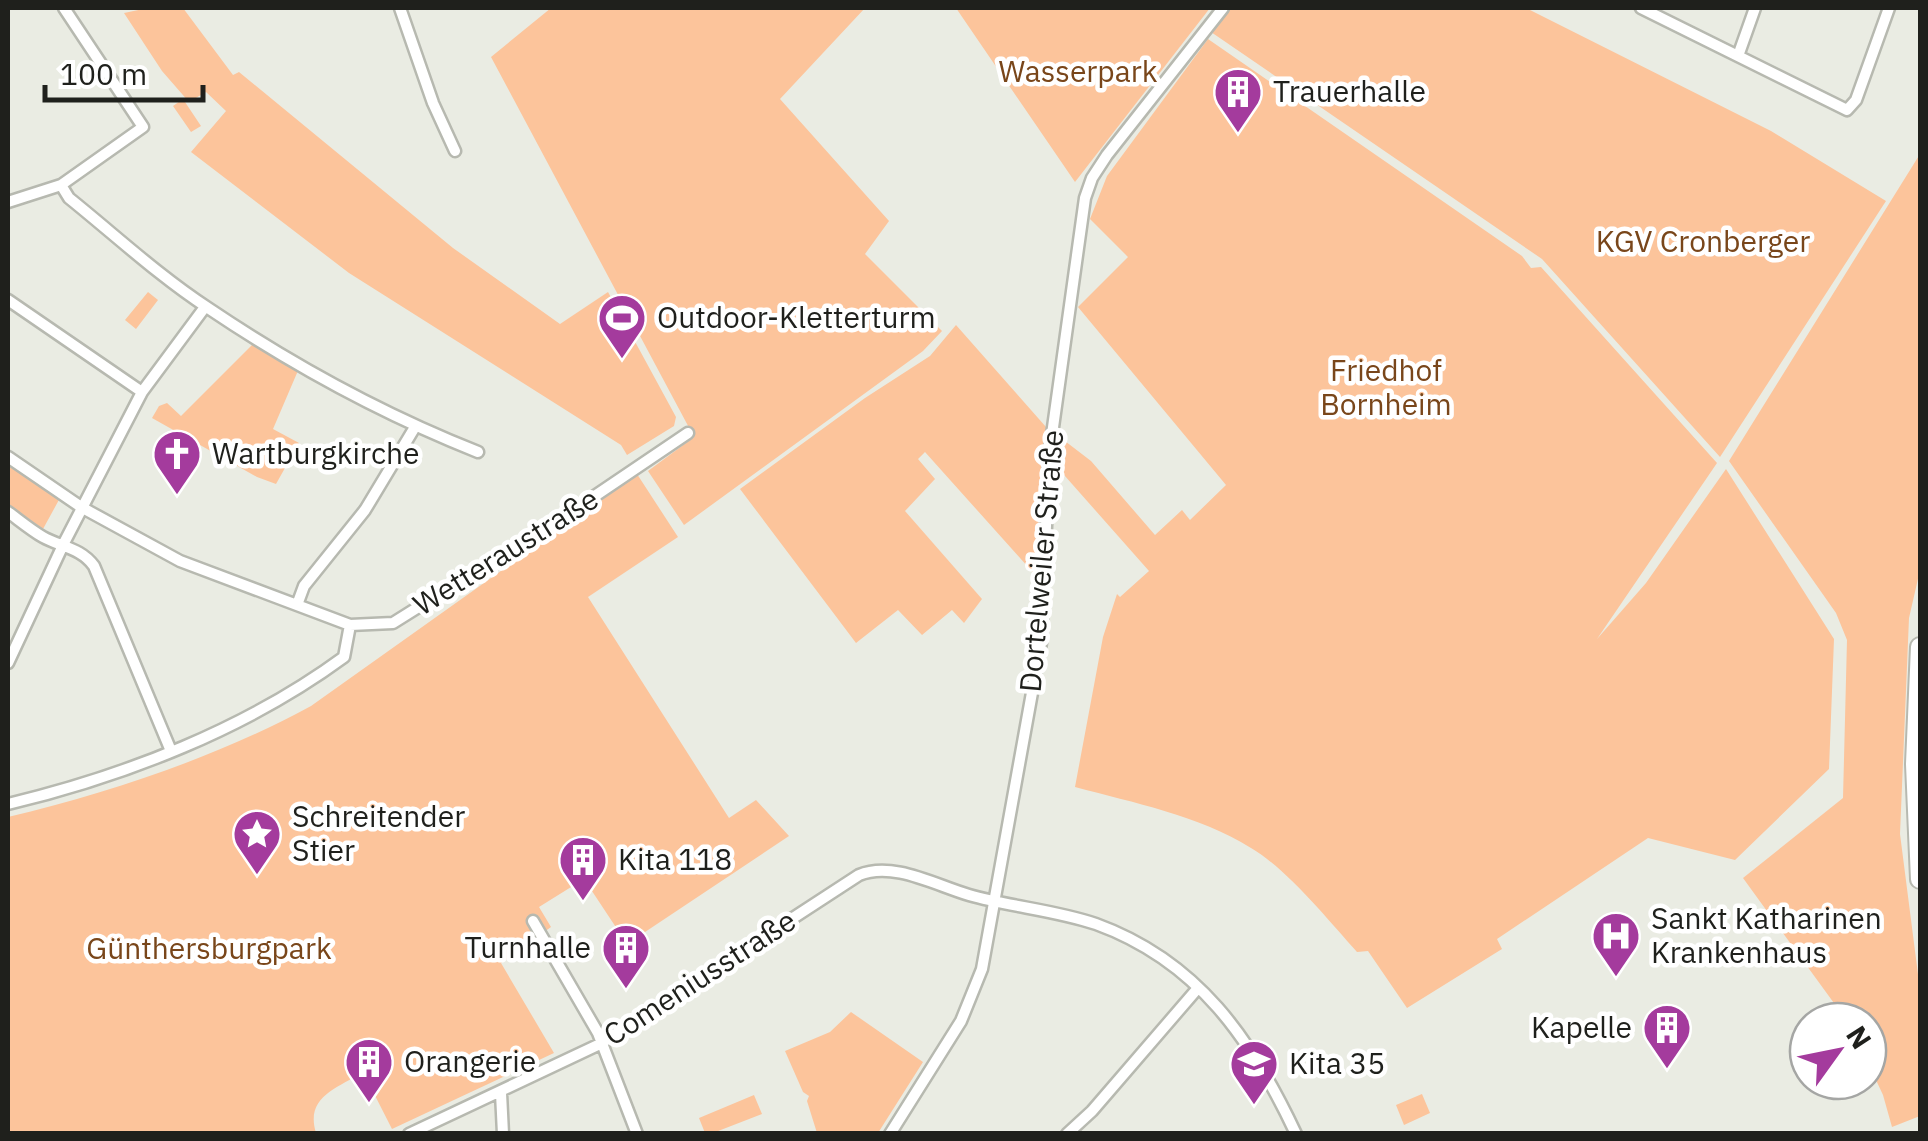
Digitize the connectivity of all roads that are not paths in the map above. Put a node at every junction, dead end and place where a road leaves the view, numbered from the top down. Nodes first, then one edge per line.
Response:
1 (64, 8) edge
2 (400, 8) edge
3 (1223, 8) edge
4 (1641, 8) edge
5 (1756, 8) edge
6 (1888, 8) edge
7 (1738, 56) junction
8 (455, 152) dead end
9 (61, 185) junction
10 (8, 202) edge
11 (8, 300) edge
12 (205, 306) junction
13 (142, 392) junction
14 (415, 427) junction
15 (688, 433) dead end
16 (478, 452) dead end
17 (8, 457) edge
18 (82, 507) junction
19 (8, 512) edge
20 (64, 543) junction
21 (297, 605) junction
22 (350, 626) junction
23 (1920, 647) edge
24 (8, 661) edge
25 (170, 751) junction
26 (8, 804) edge
27 (1920, 879) edge
28 (995, 902) junction
29 (533, 921) dead end
30 (1198, 988) junction
31 (600, 1044) junction
32 (501, 1093) junction
33 (409, 1134) edge
34 (502, 1134) edge
35 (636, 1134) edge
36 (890, 1134) edge
37 (1067, 1134) edge
38 (1296, 1134) edge

1 - 9 street
2 - 8 street
3 - 28 street, Dortelweiler Straße
4 - 7 street
5 - 7 street
6 - 7 street
9 - 10 street
9 - 12 street
11 - 13 street
12 - 13 street
12 - 14 street
13 - 18 street
14 - 16 street
14 - 21 street
15 - 22 street, Wetteraustraße
17 - 18 street
18 - 20 street
18 - 21 street
19 - 20 street
20 - 24 street
20 - 25 street
21 - 22 street
22 - 25 street
23 - 27 highway
25 - 26 street
28 - 30 street, Comeniusstraße
28 - 31 street, Comeniusstraße
28 - 36 street, Dortelweiler Straße
29 - 31 street
30 - 37 street
30 - 38 street, Comeniusstraße
31 - 32 street, Comeniusstraße
31 - 35 street
32 - 33 street, Comeniusstraße
32 - 34 street

